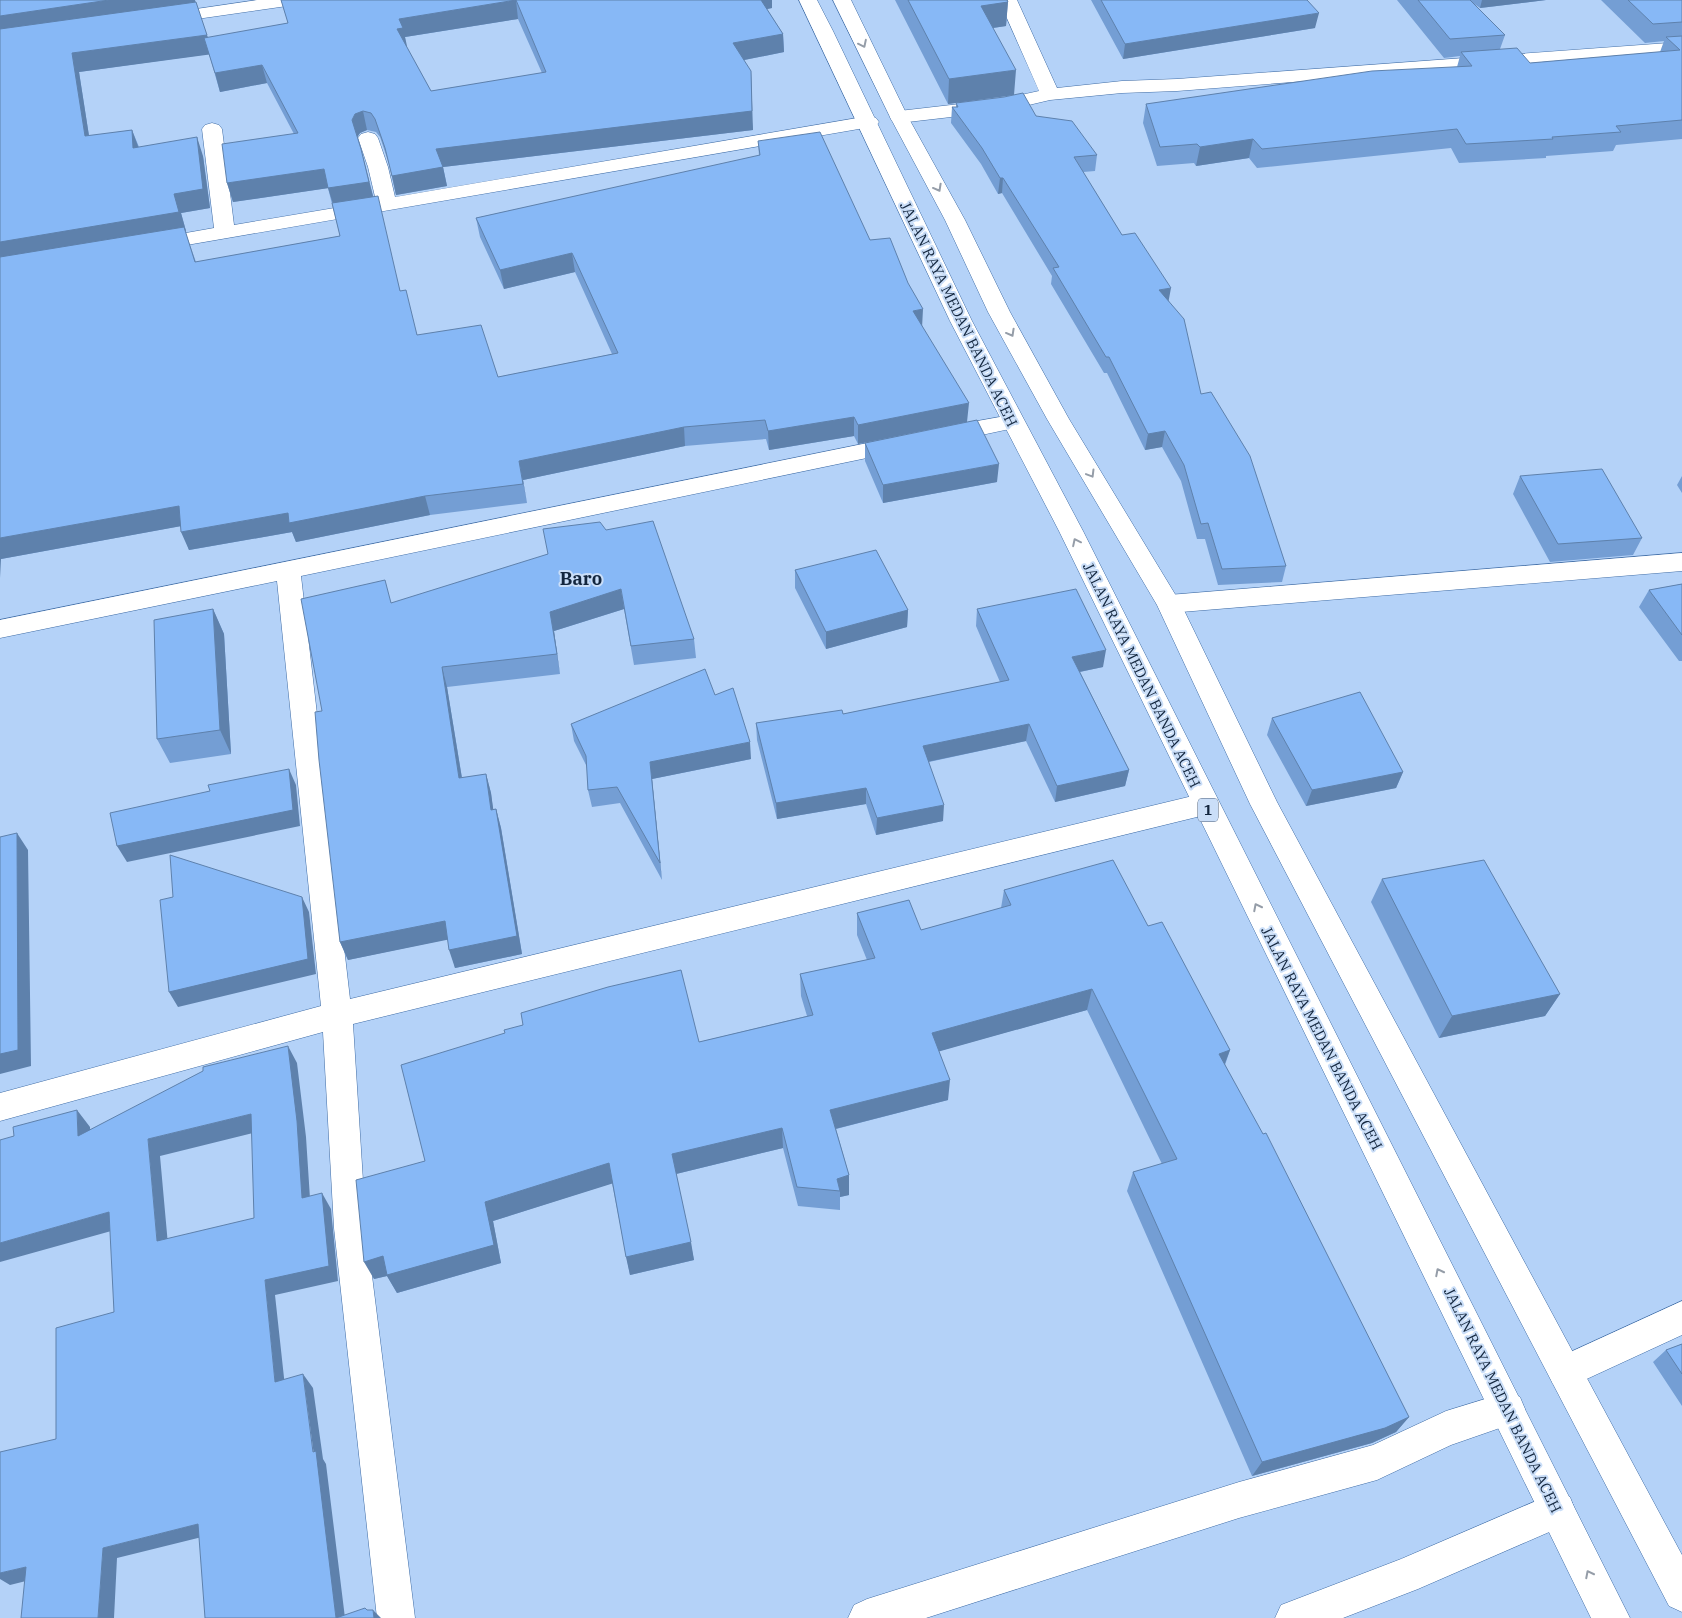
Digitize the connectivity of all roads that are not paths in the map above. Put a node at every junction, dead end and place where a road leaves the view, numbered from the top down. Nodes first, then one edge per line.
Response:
1 (294, 0) edge
2 (808, 0) edge
3 (842, 0) edge
4 (1008, 0) edge
5 (147, 21) edge
6 (1506, 46) edge
7 (1682, 47) edge
8 (1520, 59) junction
9 (1050, 94) junction
10 (899, 117) junction
11 (869, 122) junction
12 (212, 129) dead end
13 (368, 138) dead end
14 (387, 206) junction
15 (955, 220) junction
16 (915, 224) junction
17 (225, 234) junction
18 (137, 248) edge
19 (1011, 422) junction
20 (1682, 562) edge
21 (288, 570) junction
22 (1169, 604) junction
23 (0, 630) edge
24 (1205, 804) junction
25 (337, 1015) junction
26 (0, 1107) edge
27 (1682, 1318) edge
28 (1565, 1372) junction
29 (1508, 1409) junction
30 (1557, 1510) junction
31 (1682, 1593) edge
32 (396, 1618) edge
33 (867, 1618) edge
34 (1294, 1618) edge
35 (1611, 1618) edge

1 - 5 main road
2 - 11 main road, JALAN RAYA MEDAN BANDA ACEH / 1
3 -> 10 main road
4 - 9 main road
6 - 8 main road
7 - 8 main road
8 - 9 main road
9 - 10 main road
10 -> 15 main road
11 - 14 main road
11 - 16 main road, JALAN RAYA MEDAN BANDA ACEH / 1
12 - 17 main road
13 - 14 main road
14 - 17 main road
15 - 16 main road
15 -> 22 main road
16 - 19 main road, JALAN RAYA MEDAN BANDA ACEH / 1
17 - 18 main road
19 - 21 main road
24 -> 19 main road, JALAN RAYA MEDAN BANDA ACEH / 1
20 - 22 main road
21 - 23 main road
21 - 25 main road
22 - 28 main road
24 - 25 main road
29 -> 24 main road, JALAN RAYA MEDAN BANDA ACEH / 1
25 - 26 main road
25 - 32 main road
27 - 28 main road
28 - 31 main road
29 - 30 main road, JALAN RAYA MEDAN BANDA ACEH / 1
29 - 33 main road
30 - 34 main road
35 -> 30 main road, JALAN RAYA MEDAN BANDA ACEH / 1

